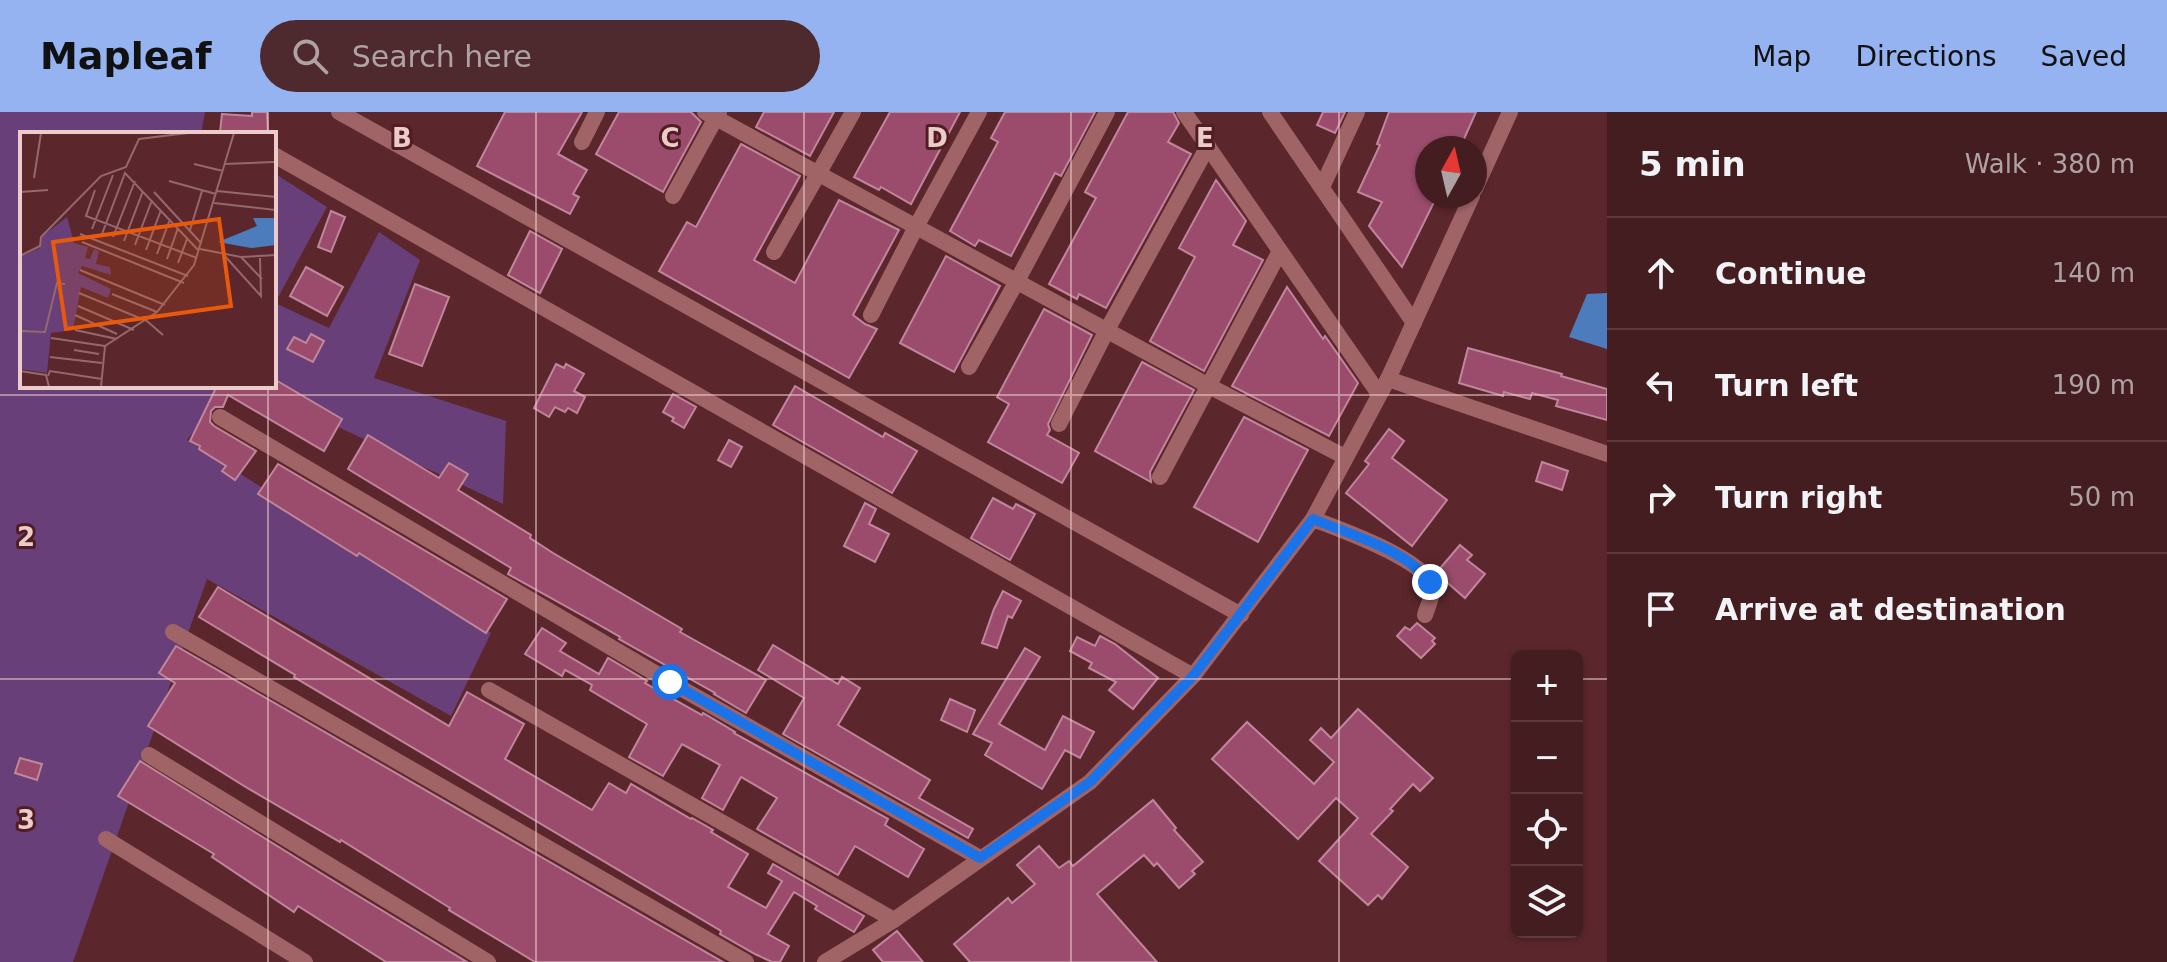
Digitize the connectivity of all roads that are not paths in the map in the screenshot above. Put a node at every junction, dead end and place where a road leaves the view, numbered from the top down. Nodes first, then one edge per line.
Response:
1 (339, 112) edge
2 (597, 112) edge
3 (853, 112) edge
4 (979, 112) edge
5 (1107, 112) edge
6 (1184, 112) edge
7 (1270, 112) edge
8 (1357, 112) edge
9 (1510, 112) edge
10 (713, 114) edge
11 (582, 142) dead end
12 (1208, 146) junction
13 (276, 156) edge
14 (1487, 163) edge
15 (819, 174) junction
16 (1322, 187) junction
17 (673, 196) dead end
18 (1467, 208) edge
19 (916, 227) junction
20 (1280, 251) junction
21 (774, 252) dead end
22 (1017, 281) junction
23 (871, 315) dead end
24 (1414, 323) junction
25 (1107, 330) junction
26 (969, 367) dead end
27 (1209, 386) junction
28 (1384, 387) junction
29 (220, 417) dead end
30 (1059, 424) dead end
31 (1607, 455) edge
32 (1345, 457) junction
33 (1160, 477) dead end
34 (1313, 519) junction
35 (1241, 615) junction
36 (1425, 615) dead end
37 (173, 632) dead end
38 (1193, 676) junction
39 (489, 690) dead end
40 (149, 755) dead end
41 (106, 839) dead end
42 (980, 858) junction
43 (894, 920) junction
44 (305, 962) edge
45 (488, 962) edge
46 (746, 962) edge
47 (825, 962) edge

1 - 35 street
2 - 11 street
3 - 15 street
4 - 19 street
5 - 22 street
6 - 12 street
7 - 16 street
8 - 16 street
9 - 14 street
10 - 15 street
10 - 17 street
12 - 20 street
12 - 25 street
13 - 38 street
15 - 19 street
15 - 21 street
16 - 24 street
18 - 24 street
19 - 22 street
19 - 23 street
20 - 27 street
20 - 28 street
22 - 25 street
22 - 26 street
24 - 28 street
25 - 27 street
25 - 30 street
27 - 32 street
27 - 33 street
28 - 31 street
28 - 32 street
29 - 42 street
32 - 34 street
34 - 35 street
34 - 36 street
35 - 38 street
37 - 46 street
38 - 42 street
39 - 43 street
40 - 45 street
41 - 44 street
42 - 43 street
43 - 47 street

